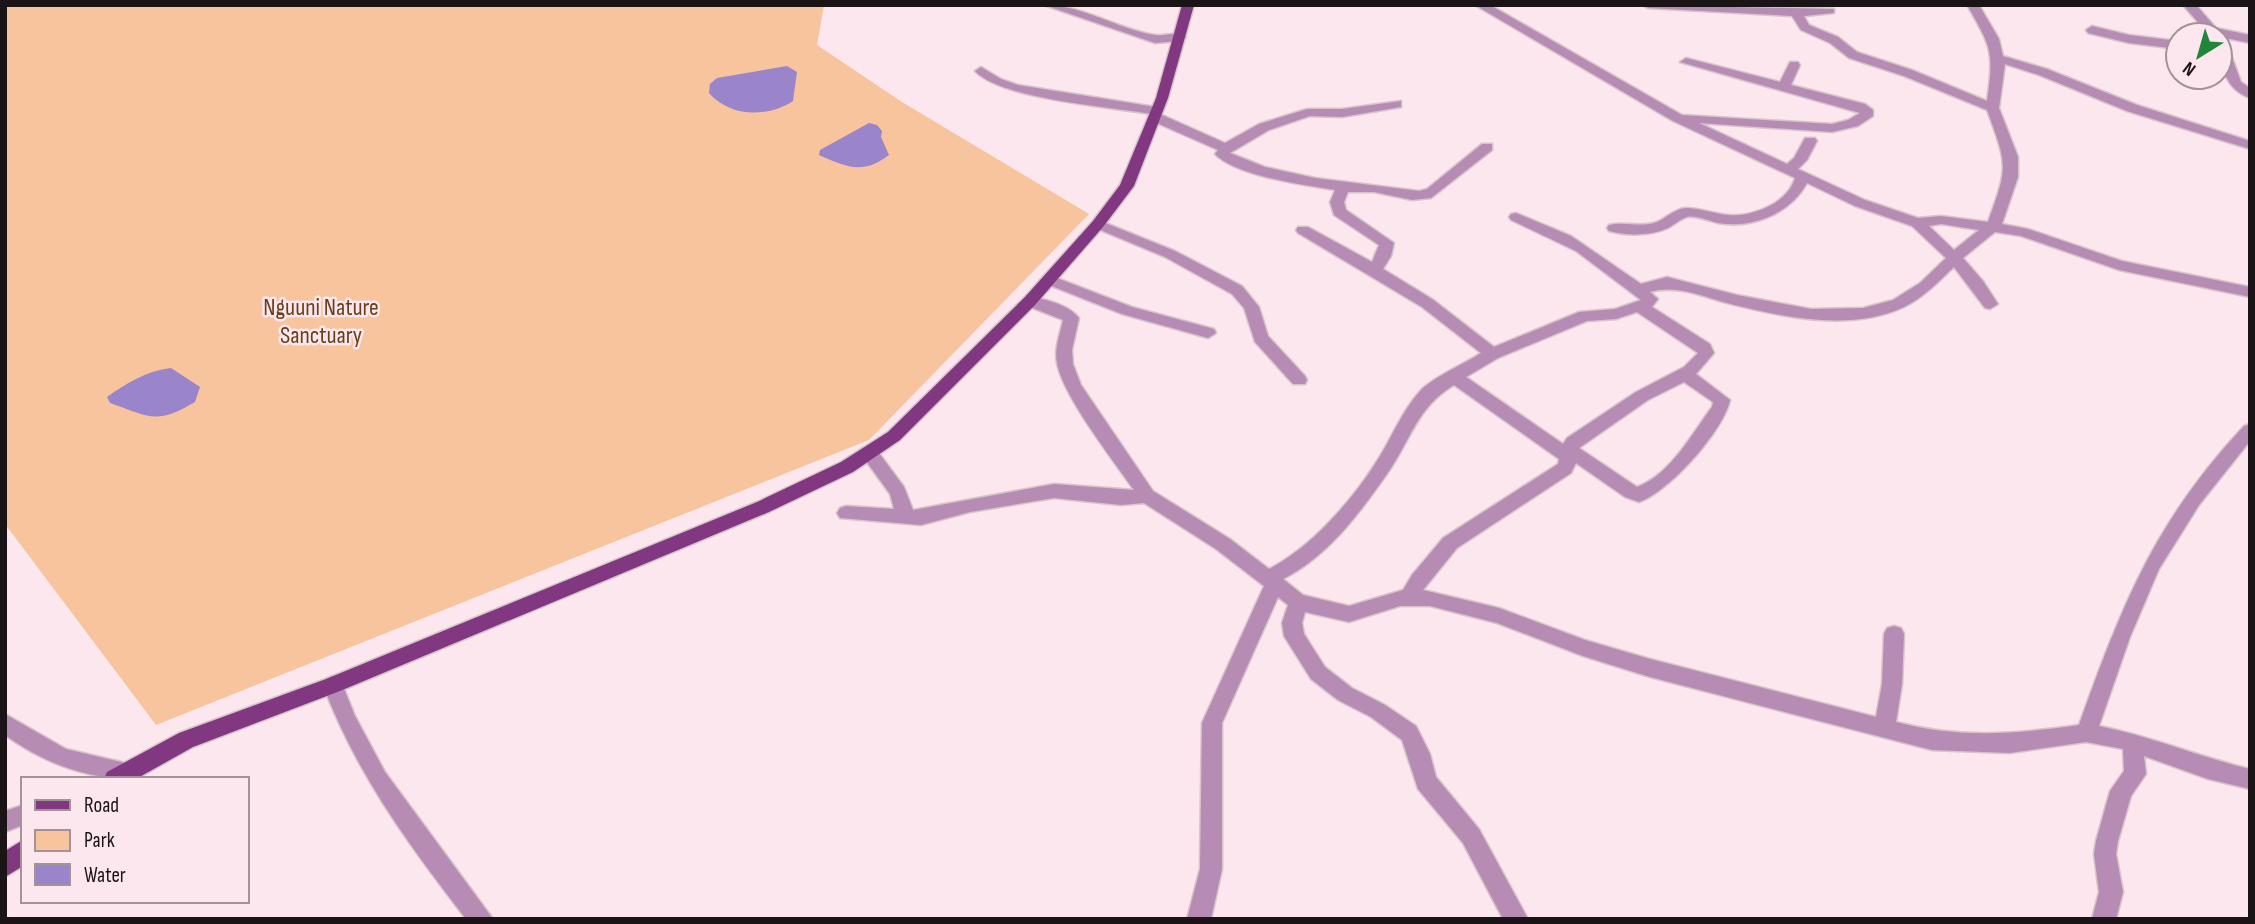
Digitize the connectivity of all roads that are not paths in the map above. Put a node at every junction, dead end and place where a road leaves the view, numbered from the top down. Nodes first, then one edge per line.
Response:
1 (1050, 5) edge
2 (1188, 5) edge
3 (1481, 5) edge
4 (1648, 5) edge
5 (1973, 5) edge
6 (2189, 5) edge
7 (1803, 10) edge
8 (1830, 11) dead end
9 (2203, 21) edge
10 (2092, 30) dead end
11 (1180, 37) junction
12 (2164, 43) edge
13 (1998, 58) junction
14 (1686, 62) dead end
15 (1794, 65) dead end
16 (981, 71) dead end
17 (2234, 81) edge
18 (1784, 87) junction
19 (2250, 94) edge
20 (1396, 104) dead end
21 (1993, 108) junction
22 (1156, 114) junction
23 (1678, 118) junction
24 (1810, 141) dead end
25 (2250, 145) edge
26 (1487, 147) dead end
27 (1226, 148) junction
28 (1795, 173) junction
29 (1343, 187) junction
30 (1517, 217) dead end
31 (1917, 223) junction
32 (1098, 224) junction
33 (1994, 226) junction
34 (1614, 228) dead end
35 (1303, 230) dead end
36 (1952, 258) junction
37 (1375, 270) junction
38 (1049, 280) junction
39 (2250, 292) edge
40 (1639, 298) junction
41 (1030, 301) junction
42 (1990, 304) dead end
43 (1208, 333) dead end
44 (1492, 354) junction
45 (1686, 375) junction
46 (1454, 377) junction
47 (1298, 380) dead end
48 (2250, 430) edge
49 (1568, 453) junction
50 (870, 454) junction
51 (1147, 496) junction
52 (846, 513) dead end
53 (906, 518) junction
54 (1271, 581) junction
55 (1409, 598) junction
56 (1298, 602) junction
57 (1894, 634) dead end
58 (333, 685) junction
59 (5, 723) edge
60 (1885, 729) junction
61 (2086, 733) junction
62 (2133, 742) junction
63 (120, 776) edge
64 (2250, 779) edge
65 (21, 815) edge
66 (5, 822) edge
67 (21, 853) edge
68 (5, 866) edge
69 (1512, 918) edge
70 (481, 919) edge
71 (1199, 919) edge
72 (2104, 919) edge

1 - 11 street
2 - 11 main road
3 - 23 street
4 - 7 street
5 - 13 street
6 - 9 street
7 - 8 street
7 - 21 street
10 - 12 street
11 - 22 main road
13 - 21 street
13 - 25 street
14 - 18 street
15 - 18 street
16 - 22 street
17 - 19 street
18 - 23 street
20 - 27 street
21 - 33 street
22 - 27 street
22 - 32 main road
23 - 28 street
24 - 28 street
26 - 29 street
27 - 29 street
28 - 31 street
28 - 34 street
29 - 37 street
30 - 40 street
31 - 33 street
31 - 36 street
32 - 38 main road
32 - 47 street
33 - 36 street
33 - 39 street
35 - 37 street
36 - 40 street
36 - 42 street
37 - 44 street
38 - 41 main road
38 - 43 street
40 - 44 street
40 - 45 street
41 - 50 main road
41 - 51 street
44 - 46 street
45 - 49 street
45 - 49 street
46 - 49 street
46 - 54 street
48 - 61 street
49 - 55 street
50 - 53 street
50 - 58 main road
51 - 53 street
51 - 54 street
52 - 53 street
54 - 56 street
54 - 71 street
55 - 56 street
55 - 60 street
56 - 69 street
57 - 60 street
58 - 63 main road
58 - 70 street
59 - 63 street
60 - 61 street
61 - 62 street
62 - 64 street
62 - 72 street
65 - 66 street
67 - 68 main road

